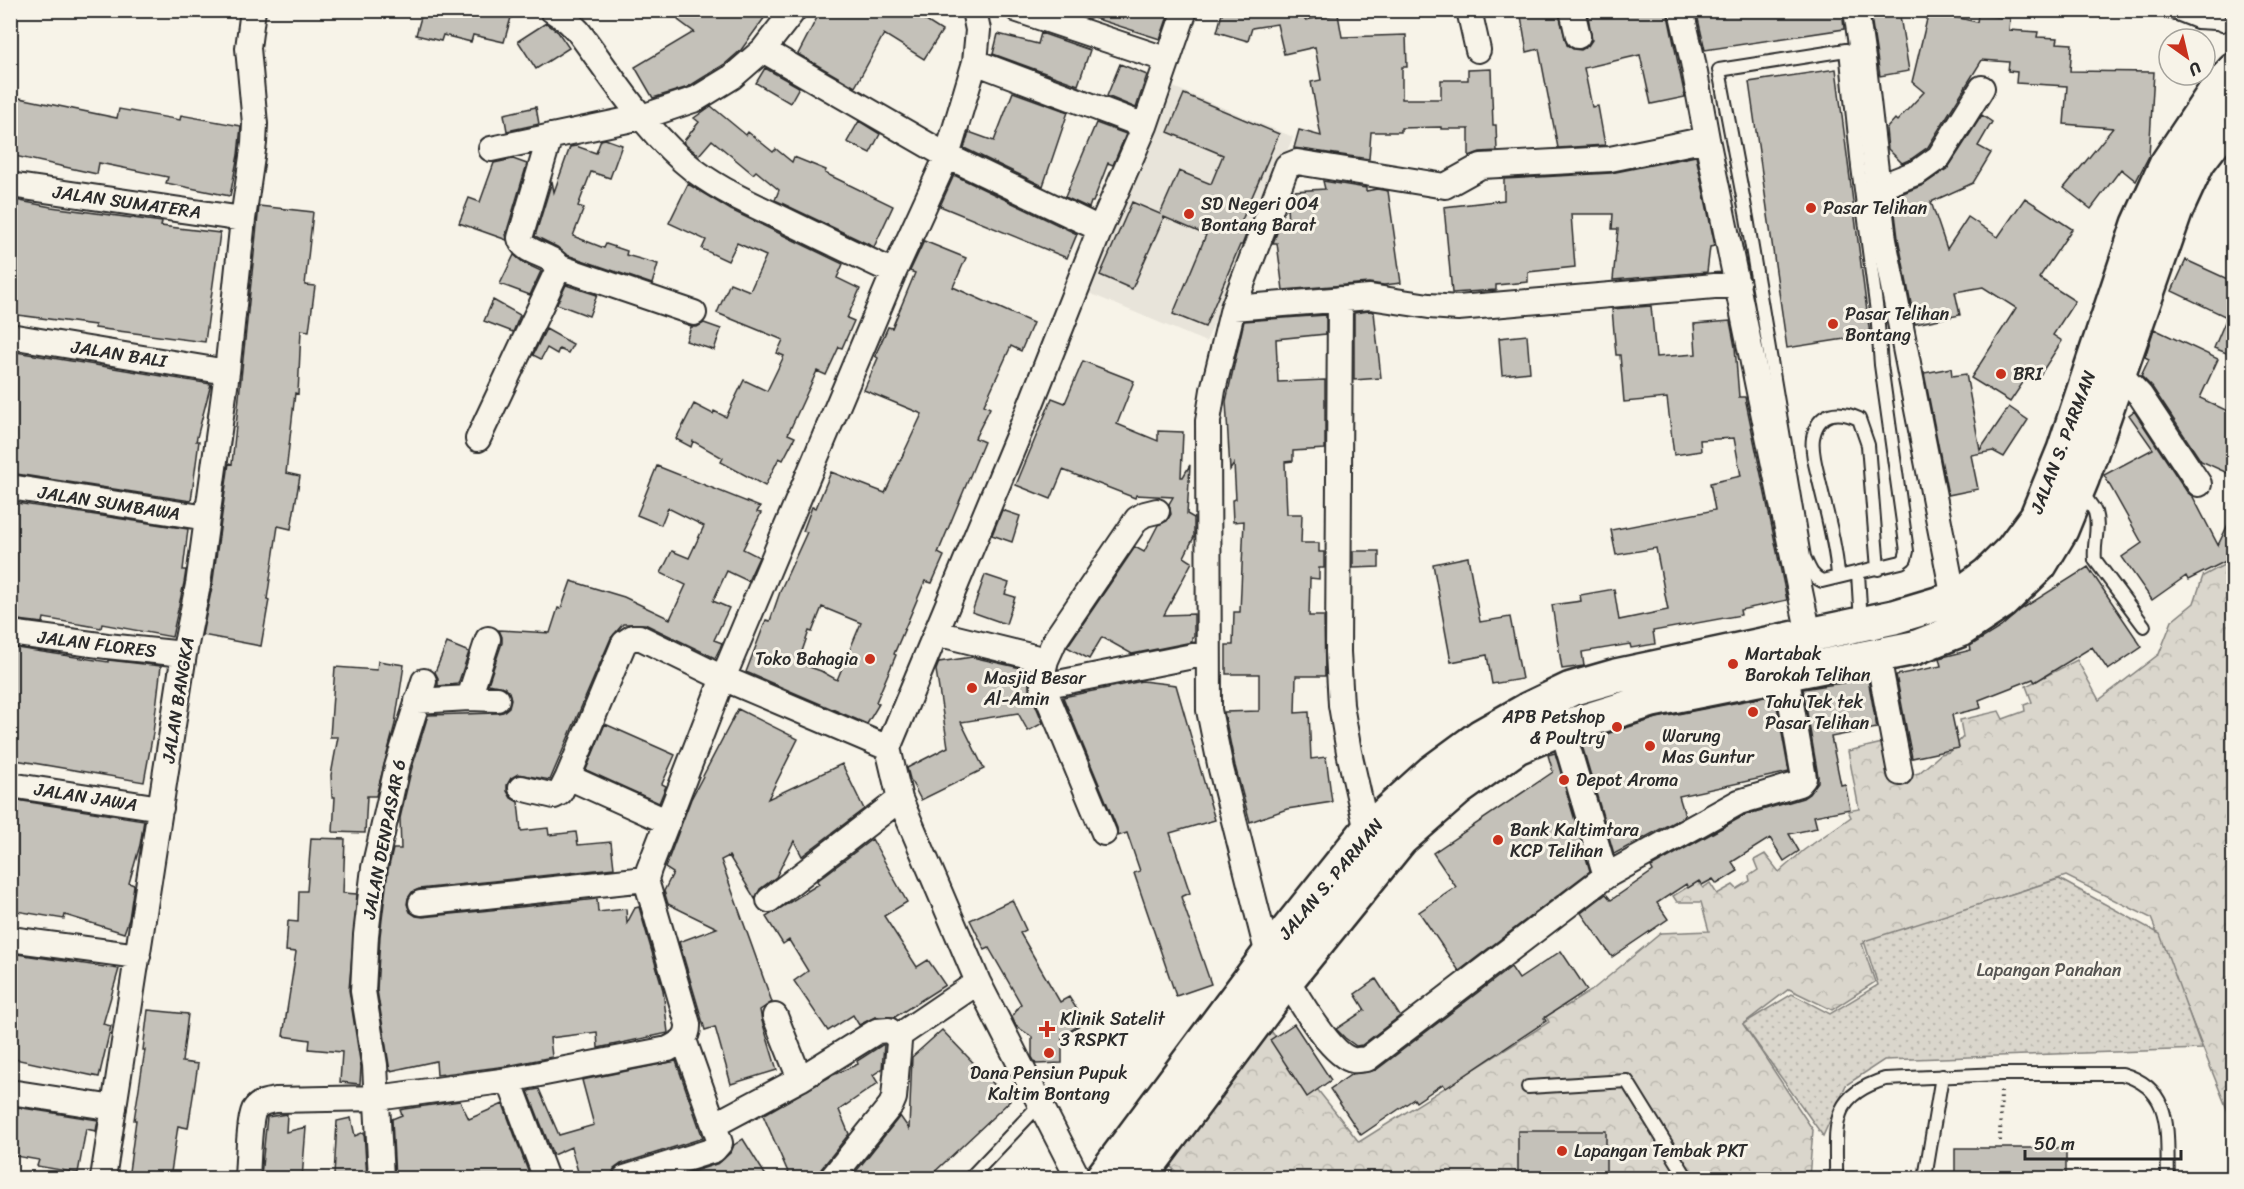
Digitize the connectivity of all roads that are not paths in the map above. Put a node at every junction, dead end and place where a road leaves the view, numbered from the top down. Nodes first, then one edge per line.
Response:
1 (253, 10) edge
2 (552, 10) edge
3 (794, 10) edge
4 (974, 10) edge
5 (1018, 10) edge
6 (1185, 10) edge
7 (1469, 10) edge
8 (1572, 10) edge
9 (1681, 10) edge
10 (1856, 10) edge
11 (2167, 10) edge
12 (2213, 10) edge
13 (2228, 25) edge
14 (1578, 36) dead end
15 (763, 50) junction
16 (1478, 50) dead end
17 (1168, 60) junction
18 (975, 62) junction
19 (2234, 70) edge
20 (1982, 88) dead end
21 (2234, 115) edge
22 (642, 117) junction
23 (1145, 126) junction
24 (550, 136) junction
25 (1707, 140) junction
26 (492, 149) dead end
27 (947, 156) junction
28 (10, 185) edge
29 (1877, 188) junction
30 (243, 219) junction
31 (1101, 229) junction
32 (559, 267) junction
33 (894, 272) junction
34 (1738, 284) junction
35 (1340, 299) junction
36 (1233, 308) junction
37 (694, 313) dead end
38 (10, 336) edge
39 (227, 372) junction
40 (2119, 373) junction
41 (478, 439) dead end
42 (2199, 484) dead end
43 (10, 487) edge
44 (2078, 489) junction
45 (1157, 511) dead end
46 (207, 518) junction
47 (1878, 569) junction
48 (1858, 573) junction
49 (1838, 576) junction
50 (1954, 599) junction
51 (1851, 626) junction
52 (2144, 626) dead end
53 (10, 633) edge
54 (936, 633) junction
55 (1809, 635) junction
56 (488, 639) dead end
57 (1209, 653) junction
58 (184, 654) junction
59 (1863, 659) junction
60 (1046, 660) junction
61 (1786, 674) junction
62 (723, 678) junction
63 (1043, 686) junction
64 (469, 698) junction
65 (497, 699) dead end
66 (1562, 728) junction
67 (888, 748) junction
68 (1900, 773) dead end
69 (568, 777) junction
70 (10, 786) edge
71 (522, 788) dead end
72 (900, 799) junction
73 (161, 808) junction
74 (668, 822) junction
75 (1367, 831) junction
76 (1104, 833) dead end
77 (1606, 876) junction
78 (646, 879) junction
79 (769, 900) dead end
80 (421, 903) dead end
81 (10, 939) edge
82 (138, 956) junction
83 (1277, 968) junction
84 (978, 982) junction
85 (775, 1016) dead end
86 (897, 1036) junction
87 (684, 1040) junction
88 (1942, 1076) junction
89 (800, 1079) junction
90 (508, 1080) junction
91 (1528, 1087) dead end
92 (10, 1092) edge
93 (377, 1098) junction
94 (1040, 1104) junction
95 (114, 1108) junction
96 (714, 1125) junction
97 (636, 1177) edge
98 (104, 1179) edge
99 (247, 1179) edge
100 (381, 1179) edge
101 (546, 1179) edge
102 (832, 1179) edge
103 (970, 1179) edge
104 (1078, 1179) edge
105 (1102, 1179) edge
106 (1139, 1179) edge
107 (1688, 1179) edge
108 (1836, 1179) edge
109 (1925, 1179) edge
110 (2168, 1179) edge

1 - 30 street, JALAN BANGKA
2 - 22 street
3 - 15 street
4 - 18 street
5 - 17 street
6 - 17 street
7 - 16 street
8 - 14 street
9 - 25 street
10 - 29 street
11 - 13 lane
12 - 13 lane
15 - 22 street
15 - 27 street
17 - 23 street
18 - 23 street
18 - 27 street
19 - 50 main road, JALAN S. PARMAN
20 - 29 street
21 - 40 main road, JALAN S. PARMAN
22 - 24 street
22 - 33 street
23 - 31 street
24 - 26 street
24 - 32 street
25 - 34 street
25 - 36 street
27 - 31 street
27 - 33 street
28 - 30 street, JALAN SUMATERA
29 - 50 street
30 - 39 street, JALAN BANGKA
31 - 54 street
32 - 37 street
32 - 41 street
33 - 62 street
34 - 35 street
34 - 55 street
35 - 36 street
35 - 75 street
36 - 57 street
38 - 39 street, JALAN BALI
39 - 46 street, JALAN BANGKA
40 - 42 street
40 - 44 main road, JALAN S. PARMAN
43 - 46 street, JALAN SUMBAWA
44 - 52 lane
44 - 59 main road, JALAN S. PARMAN
45 - 60 street
46 - 58 street, JALAN BANGKA
47 - 48 lane
47 - 49 lane
47 - 49 lane
48 - 49 lane
48 - 51 lane
50 - 51 main road, JALAN S. PARMAN
51 - 55 main road, JALAN S. PARMAN
51 - 59 main road
53 - 58 street, JALAN FLORES
54 - 60 street
54 - 67 street
55 - 75 main road, JALAN S. PARMAN
56 - 64 street
57 - 63 street
57 - 83 street
58 - 73 street, JALAN BANGKA
59 - 61 main road, JALAN S. PARMAN
59 - 68 street
60 - 63 street
61 - 66 main road, JALAN S. PARMAN
61 - 77 street
62 - 67 street
62 - 69 street
62 - 74 street
63 - 76 street
64 - 65 street
64 - 93 street, JALAN DENPASAR 6
66 - 77 street
66 - 83 main road, JALAN S. PARMAN
67 - 72 street
69 - 71 street
69 - 74 street
70 - 73 street, JALAN JAWA
72 - 79 street
72 - 84 street
73 - 82 street, JALAN BANGKA
74 - 78 street
75 - 83 main road, JALAN S. PARMAN
77 - 83 street
78 - 80 street
78 - 87 street
81 - 82 street
82 - 95 street, JALAN BANGKA
83 - 105 main road, JALAN S. PARMAN
83 - 106 main road, JALAN S. PARMAN
84 - 86 street
84 - 94 street
85 - 89 street
86 - 89 street
86 - 102 street
87 - 90 street
87 - 96 street
88 - 108 lane
88 - 109 lane
88 - 110 lane
89 - 96 street
90 - 93 street
90 - 101 street
91 - 107 lane
92 - 95 street
93 - 99 street
93 - 100 street, JALAN DENPASAR 6
94 - 103 lane
94 - 104 street
95 - 98 street, JALAN BANGKA
96 - 97 street

